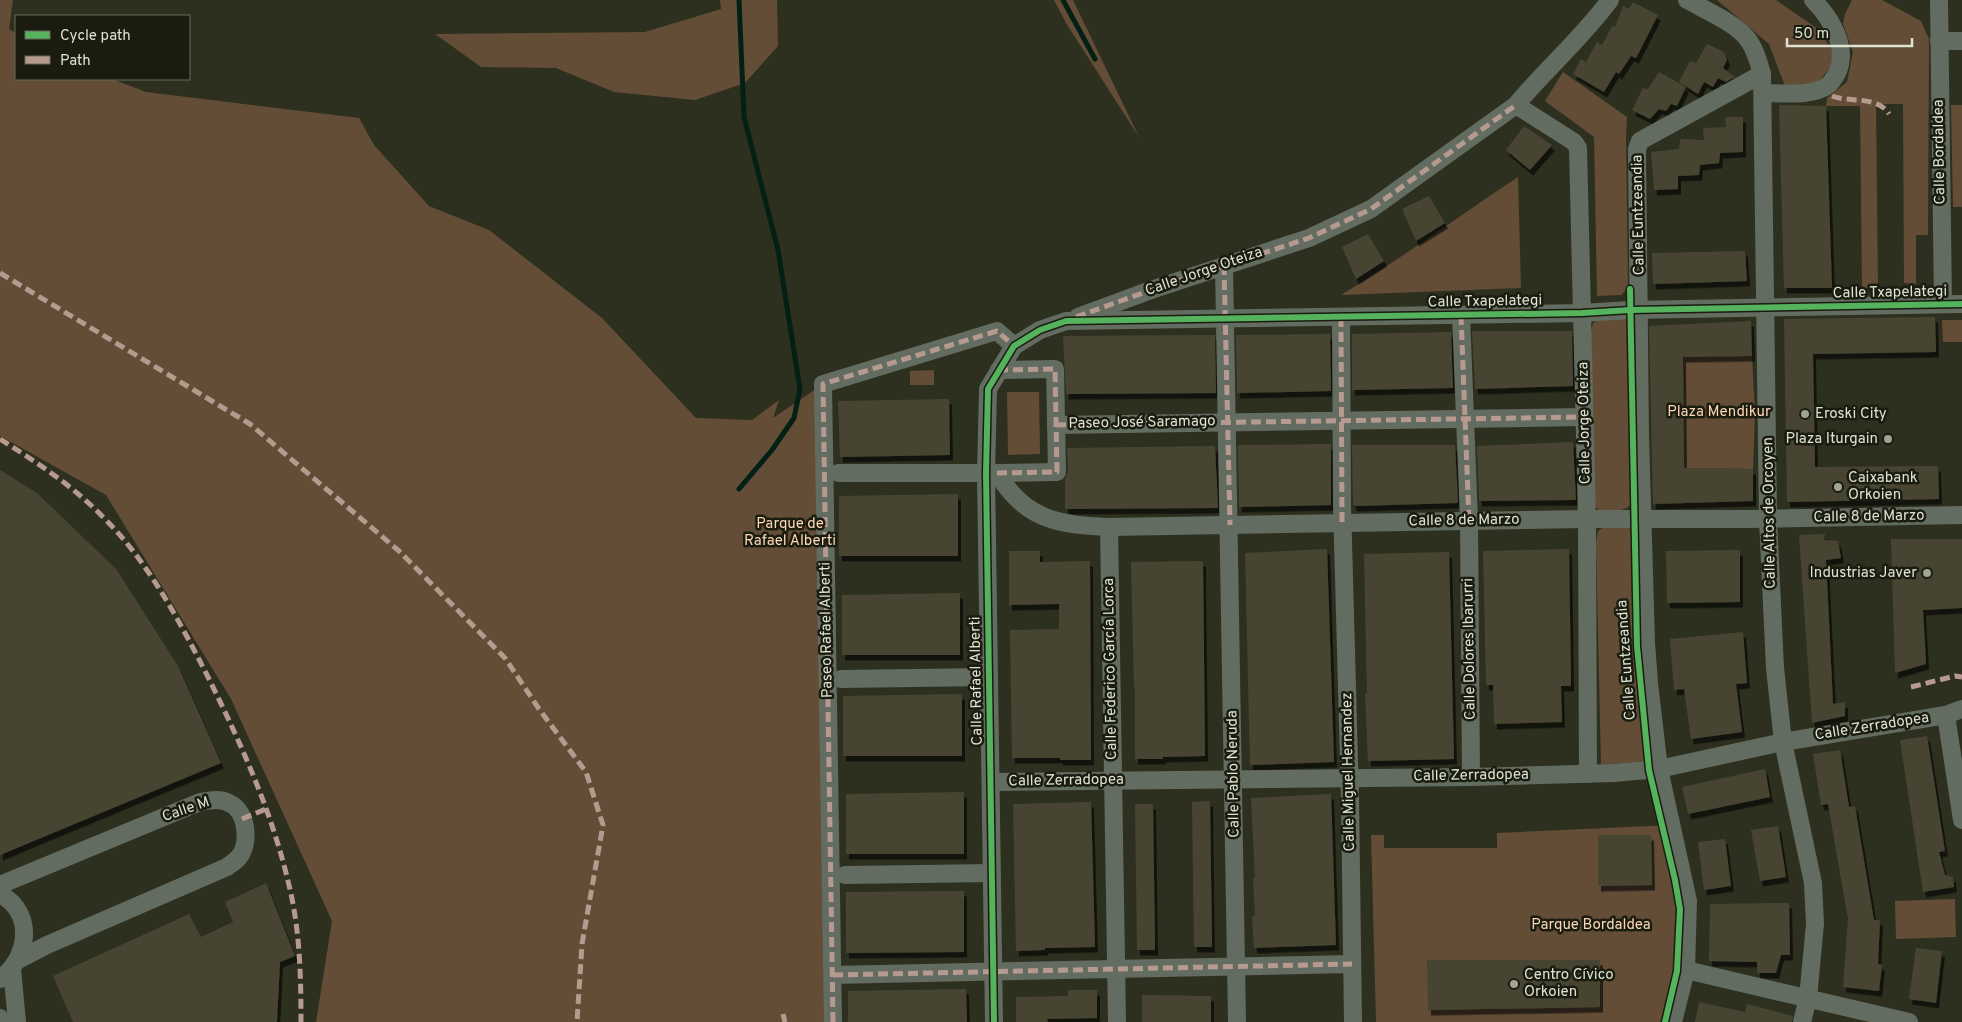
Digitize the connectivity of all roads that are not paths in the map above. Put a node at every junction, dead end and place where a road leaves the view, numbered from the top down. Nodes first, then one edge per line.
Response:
1 (1610, 0) edge
2 (1687, 0) edge
3 (1813, 0) edge
4 (1939, 0) edge
5 (1962, 40) edge
6 (1939, 41) junction
7 (1762, 74) junction
8 (1763, 93) junction
9 (1516, 105) junction
10 (1224, 265) junction
11 (1943, 304) junction
12 (1962, 304) edge
13 (1765, 308) junction
14 (1640, 310) junction
15 (1582, 313) junction
16 (1461, 315) junction
17 (1341, 317) junction
18 (1226, 319) junction
19 (1066, 321) junction
20 (1014, 346) junction
21 (999, 370) junction
22 (1584, 417) junction
23 (1464, 419) junction
24 (1341, 420) junction
25 (1228, 422) junction
26 (1056, 425) junction
27 (838, 473) dead end
28 (992, 473) junction
29 (1962, 515) edge
30 (1587, 519) junction
31 (1768, 519) junction
32 (1642, 520) junction
33 (1468, 521) junction
34 (1342, 523) junction
35 (1230, 525) junction
36 (1109, 526) junction
37 (989, 677) junction
38 (841, 679) dead end
39 (1954, 712) edge
40 (1783, 742) junction
41 (1659, 769) junction
42 (1588, 774) junction
43 (1471, 776) junction
44 (1349, 777) junction
45 (1234, 779) junction
46 (1113, 780) junction
47 (991, 782) junction
48 (1962, 820) edge
49 (992, 873) junction
50 (845, 875) dead end
51 (0, 885) edge
52 (0, 894) edge
53 (1352, 964) junction
54 (1236, 967) junction
55 (1115, 968) junction
56 (10, 970) edge
57 (1686, 970) junction
58 (992, 971) junction
59 (833, 975) junction
60 (1808, 998) junction
61 (0, 1018) edge
62 (3, 1022) edge
63 (17, 1022) edge
64 (833, 1022) edge
65 (994, 1022) edge
66 (1117, 1022) edge
67 (1237, 1022) edge
68 (1353, 1022) edge
69 (1674, 1022) edge
70 (1802, 1022) edge
71 (1909, 1022) edge

1 - 9 street, Calle Jorge Oteiza
2 - 7 street, Calle Altos de Orcoyen
3 - 8 street
4 - 6 street, Calle Bordaldea
5 - 6 street
6 - 11 street, Calle Bordaldea
7 - 8 street, Calle Altos de Orcoyen
7 - 14 street, Calle Euntzeandia
8 - 13 street, Calle Altos de Orcoyen
9 - 10 street, Calle Jorge Oteiza
9 - 15 street, Calle Jorge Oteiza
10 - 18 street, Paseo José Saramago
10 - 19 street, Calle Jorge Oteiza
11 - 12 street, Calle Txapelategi
11 - 13 street, Calle Txapelategi
13 - 14 street, Calle Txapelategi
13 - 31 street, Calle Altos de Orcoyen
14 - 15 street, Calle Txapelategi
14 - 32 street, Calle Euntzeandia
15 - 16 street, Calle Txapelategi
15 - 22 street, Calle Jorge Oteiza
16 - 17 street, Calle Txapelategi
16 - 23 street
17 - 18 street, Calle Txapelategi
17 - 24 street
18 - 19 street, Calle Txapelategi
18 - 25 street, Paseo José Saramago
19 - 20 street, Calle Txapelategi
20 - 21 street, Calle Rafael Alberti
20 - 59 street, Paseo Rafael Alberti
21 - 26 street, Paseo José Saramago
21 - 28 street, Calle Rafael Alberti
22 - 23 street, Paseo José Saramago
22 - 30 street, Calle Jorge Oteiza
23 - 24 street, Paseo José Saramago
23 - 33 street
24 - 25 street, Paseo José Saramago
24 - 34 street
25 - 26 street, Paseo José Saramago
25 - 35 street, Paseo José Saramago
26 - 28 street, Paseo José Saramago
27 - 28 street
28 - 36 street, Calle 8 de Marzo
28 - 37 street, Calle Rafael Alberti
29 - 31 street, Calle 8 de Marzo
30 - 32 street, Calle 8 de Marzo
30 - 33 street, Calle 8 de Marzo
30 - 42 street, Calle Jorge Oteiza
31 - 32 street, Calle 8 de Marzo
31 - 40 street, Calle Altos de Orcoyen
32 - 41 street, Calle Euntzeandia
33 - 34 street, Calle 8 de Marzo
33 - 43 street, Calle Dolores Ibarurri
34 - 35 street, Calle 8 de Marzo
34 - 44 street, Calle Miguel Hernandez
35 - 36 street, Calle 8 de Marzo
35 - 45 street, Calle Pablo Neruda
36 - 46 street, Calle Federico García Lorca
37 - 38 street, Calle Rafael Alberti
37 - 47 street, Calle Rafael Alberti
39 - 40 street, Calle Zerradopea
39 - 48 street
40 - 41 street, Calle Zerradopea
40 - 60 street, Calle Altos de Orcoyen
41 - 42 street, Calle Zerradopea
41 - 57 street, Calle Euntzeandia
42 - 43 street, Calle Zerradopea
43 - 44 street, Calle Zerradopea
44 - 45 street, Calle Zerradopea
44 - 53 street, Calle Miguel Hernandez
45 - 46 street, Calle Zerradopea
45 - 54 street, Calle Pablo Neruda
46 - 47 street, Calle Zerradopea
46 - 55 street, Calle Federico García Lorca
47 - 49 street, Calle Rafael Alberti
49 - 50 street
49 - 58 street, Calle Rafael Alberti
51 - 56 street, Calle M
52 - 56 street
53 - 54 street
53 - 68 street, Calle Miguel Hernandez
54 - 55 street
54 - 67 street, Calle Pablo Neruda
55 - 58 street
55 - 66 street, Calle Federico García Lorca
56 - 63 street
57 - 60 street
57 - 69 street, Calle Euntzeandia
58 - 59 street
58 - 65 street, Calle Rafael Alberti
59 - 64 street, Paseo Rafael Alberti
60 - 70 street, Calle Altos de Orcoyen
60 - 71 street
61 - 62 street

